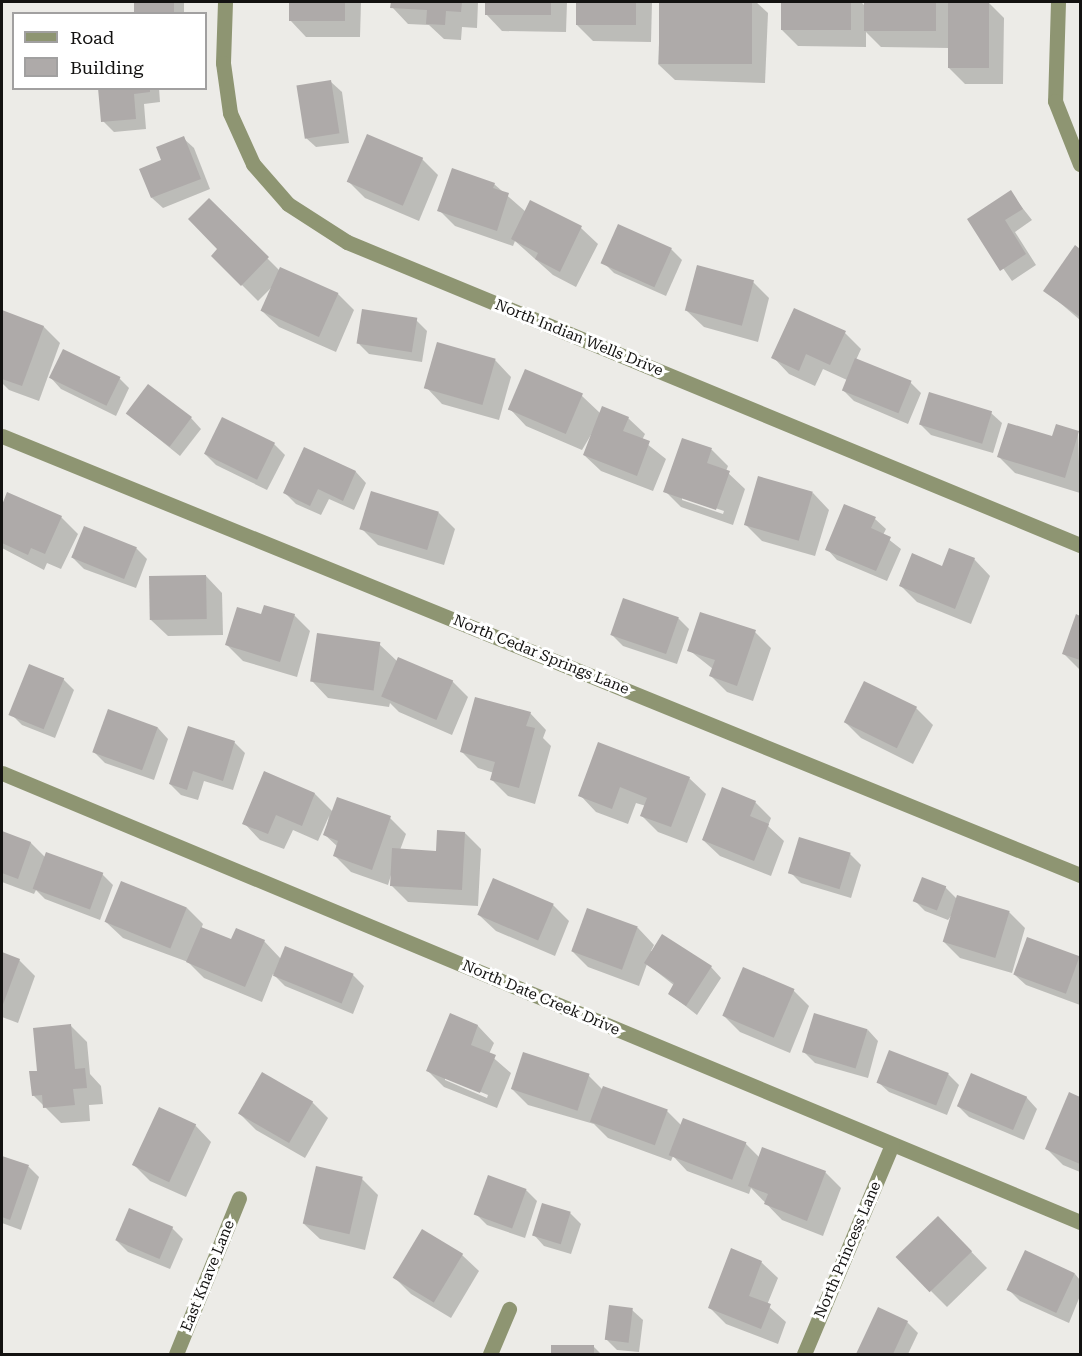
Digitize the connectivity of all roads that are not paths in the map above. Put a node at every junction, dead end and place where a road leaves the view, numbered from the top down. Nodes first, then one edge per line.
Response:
1 (225, 2) edge
2 (1058, 2) edge
3 (1080, 164) edge
4 (2, 435) edge
5 (1080, 545) edge
6 (2, 774) edge
7 (1080, 875) edge
8 (892, 1145) junction
9 (239, 1198) dead end
10 (1080, 1222) edge
11 (509, 1309) dead end
12 (176, 1354) edge
13 (490, 1354) edge
14 (804, 1354) edge

1 - 5 street, North Indian Wells Drive
2 - 3 street
4 - 7 street, North Cedar Springs Lane
6 - 8 street, North Date Creek Drive
8 - 10 street, North Date Creek Drive
8 - 14 street, North Princess Lane
9 - 12 street, East Knave Lane
11 - 13 street

